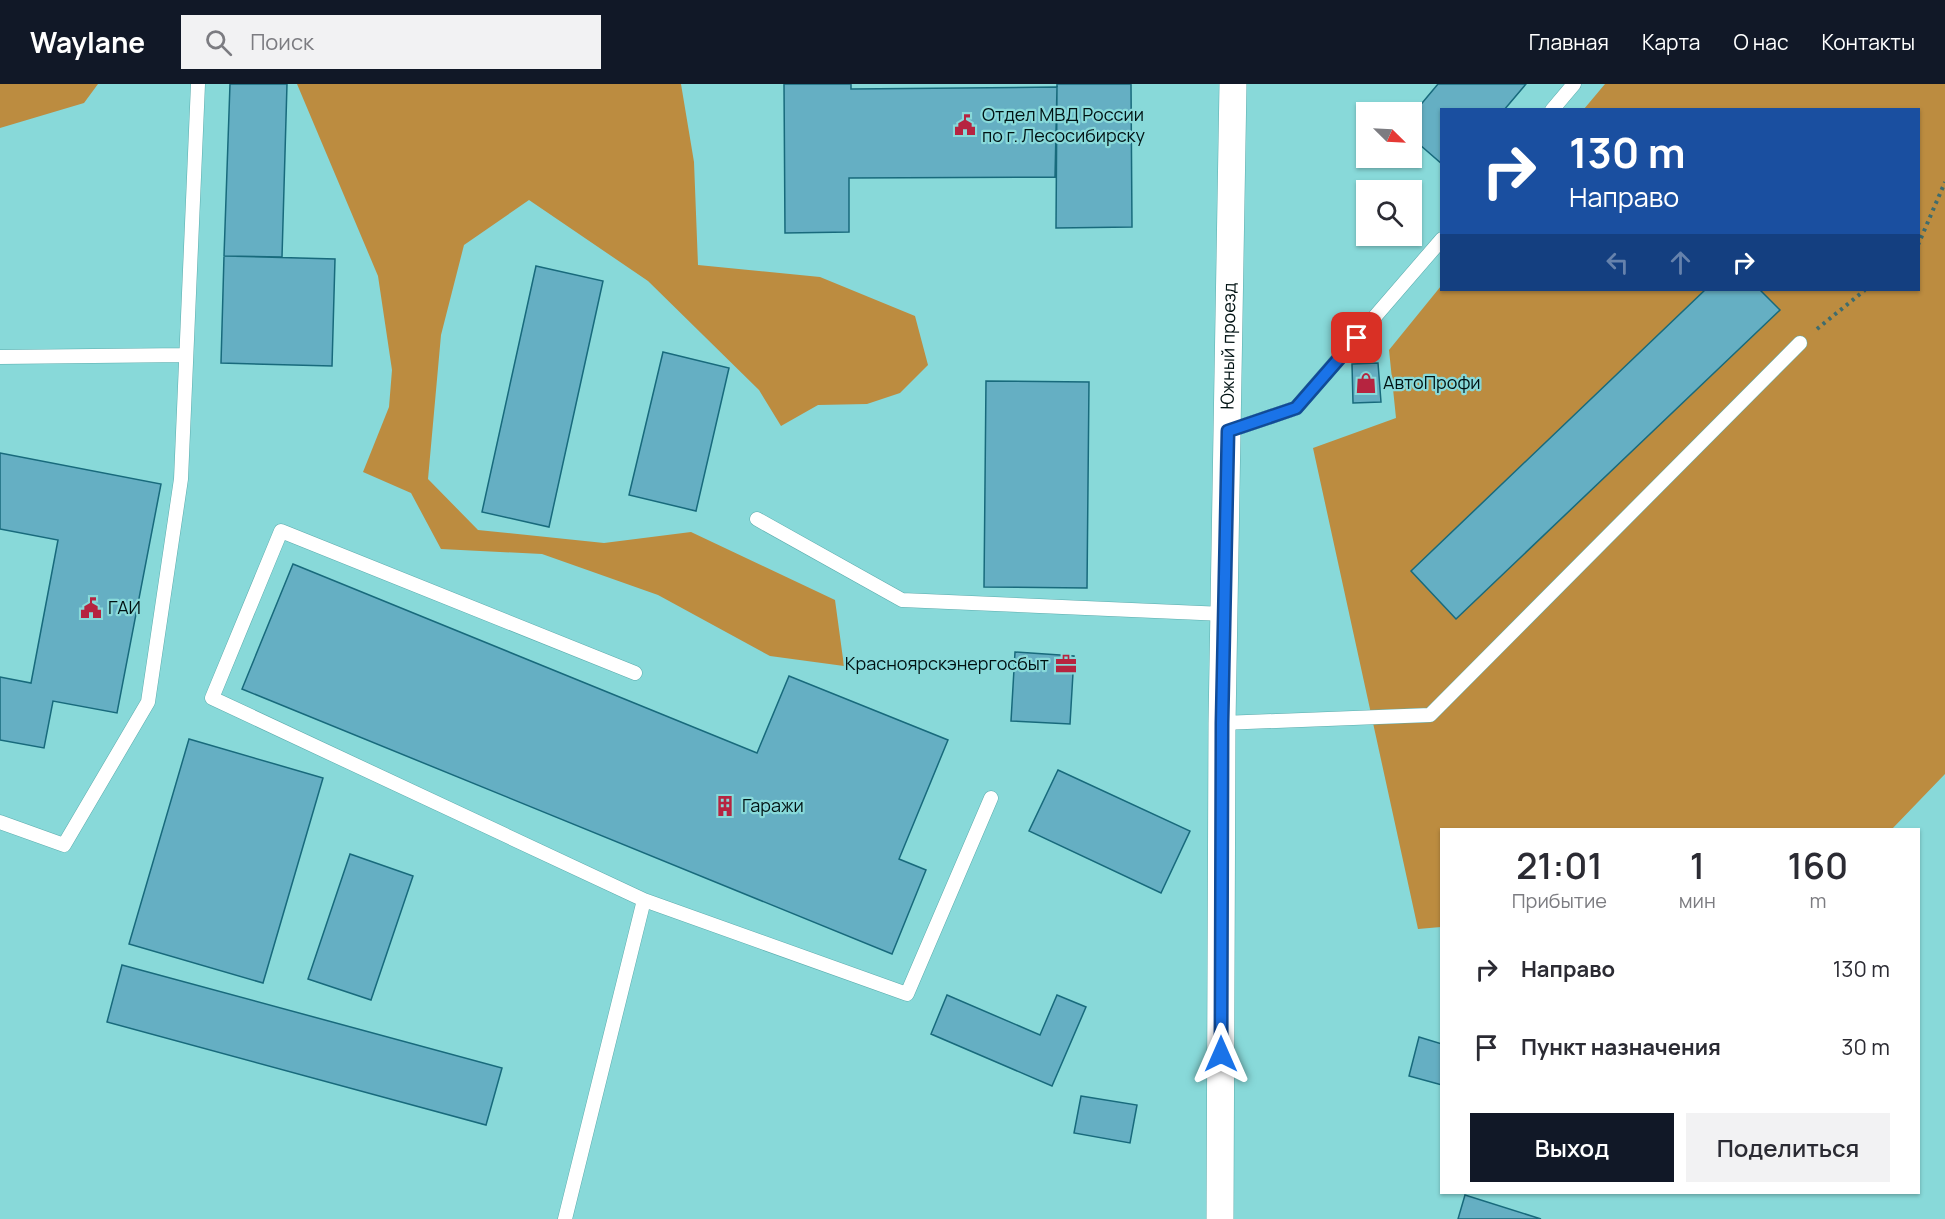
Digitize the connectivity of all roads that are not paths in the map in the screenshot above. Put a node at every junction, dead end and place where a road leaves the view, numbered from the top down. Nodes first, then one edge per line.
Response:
1 (198, 84) edge
2 (1233, 84) edge
3 (1574, 84) edge
4 (1554, 108) edge
5 (1440, 241) edge
6 (1800, 343) road end
7 (186, 355) junction
8 (0, 357) edge
9 (1228, 431) junction
10 (757, 519) dead end
11 (1224, 614) junction
12 (635, 673) dead end
13 (1222, 723) junction
14 (991, 798) dead end
15 (0, 822) edge
16 (644, 900) junction
17 (565, 1219) edge
18 (1221, 1219) edge

1 - 7 lane
2 - 9 street, Южный проезд
3 - 4 lane
5 - 9 lane
6 - 13 lane
7 - 8 lane
7 - 15 lane
9 - 11 street, Южный проезд
10 - 11 lane
11 - 13 street, Южный проезд
12 - 16 lane
13 - 18 street, Южный проезд
14 - 16 lane
16 - 17 lane

